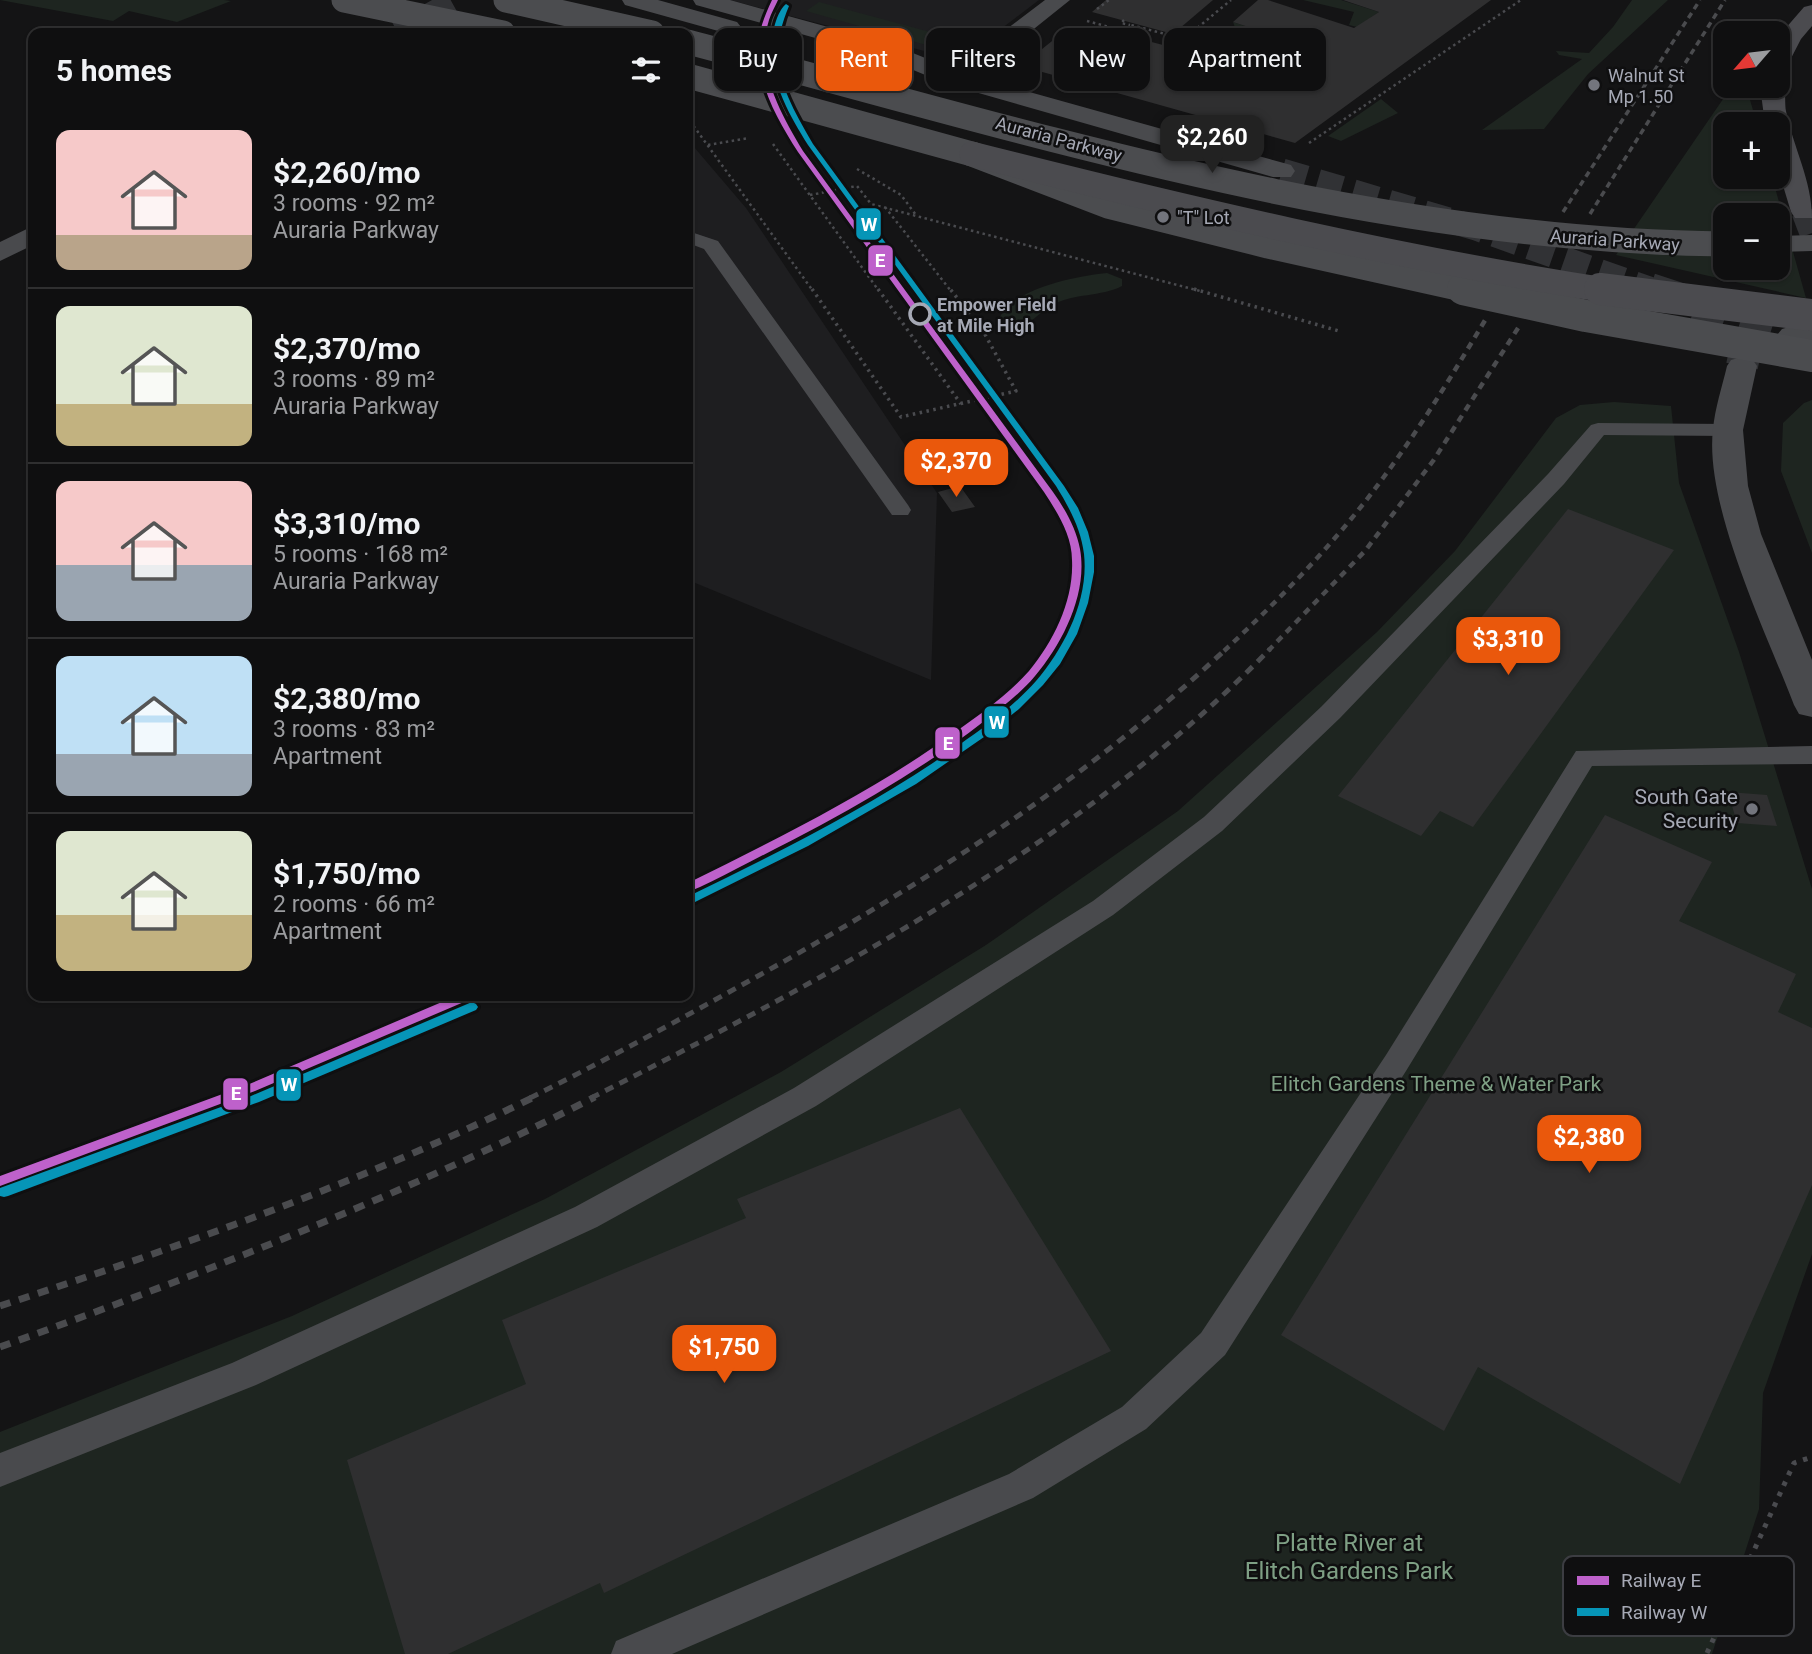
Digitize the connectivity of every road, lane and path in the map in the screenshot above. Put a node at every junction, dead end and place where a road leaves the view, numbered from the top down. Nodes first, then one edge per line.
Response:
1 (345, 0) edge
2 (506, 0) edge
3 (633, 0) edge
4 (704, 0) edge
5 (1059, 0) edge
6 (1231, 0) edge
7 (1521, 0) edge
8 (1812, 12) edge
9 (1083, 20) dead end
10 (1124, 20) dead end
11 (1131, 25) junction
12 (479, 28) edge
13 (630, 28) edge
14 (1023, 28) edge
15 (1790, 37) edge
16 (693, 43) edge
17 (926, 67) edge
18 (926, 74) edge
19 (693, 77) edge
20 (999, 91) edge
21 (693, 124) edge
22 (766, 134) dead end
23 (757, 136) dead end
24 (708, 145) junction
25 (1299, 150) dead end
26 (972, 155) junction
27 (1790, 166) edge
28 (855, 168) dead end
29 (1282, 171) tunnel mouth
30 (810, 195) junction
31 (885, 207) junction
32 (1804, 212) tunnel mouth
33 (916, 215) junction
34 (28, 237) edge
35 (693, 239) edge
36 (1812, 243) edge
37 (1713, 244) edge
38 (1790, 244) edge
39 (0, 253) edge
40 (1805, 330) edge
41 (1339, 331) dead end
42 (1812, 356) edge
43 (1742, 366) tunnel mouth
44 (961, 404) junction
45 (1728, 430) junction
46 (900, 510) dead end
47 (1812, 705) edge
48 (1812, 755) edge
49 (1812, 1457) edge
50 (0, 1470) edge
51 (1752, 1556) edge
52 (1715, 1636) edge
53 (628, 1654) edge
54 (1707, 1654) edge

1 - 12 main road, bridge
2 - 13 main road, bridge
3 - 18 street
4 - 17 street
5 - 14 street
6 - 11 path
7 - 25 path
8 - 15 highway
9 - 11 path
10 - 11 path
16 - 37 main road, Auraria Parkway, bridge
19 - 26 main road, Auraria Parkway, bridge
20 - 29 street
21 - 24 path
22 - 30 path
23 - 24 path
24 - 44 path
26 - 40 highway, bridge
26 - 42 main road, Auraria Parkway, bridge
27 - 32 highway
28 - 33 path
30 - 31 path
30 - 44 path
31 - 33 path
31 - 44 path
33 - 41 path
34 - 39 street
35 - 46 lane
36 - 38 main road
43 - 45 street
45 - 47 street
45 - 50 lane
48 - 53 lane
49 - 51 path
52 - 54 path

